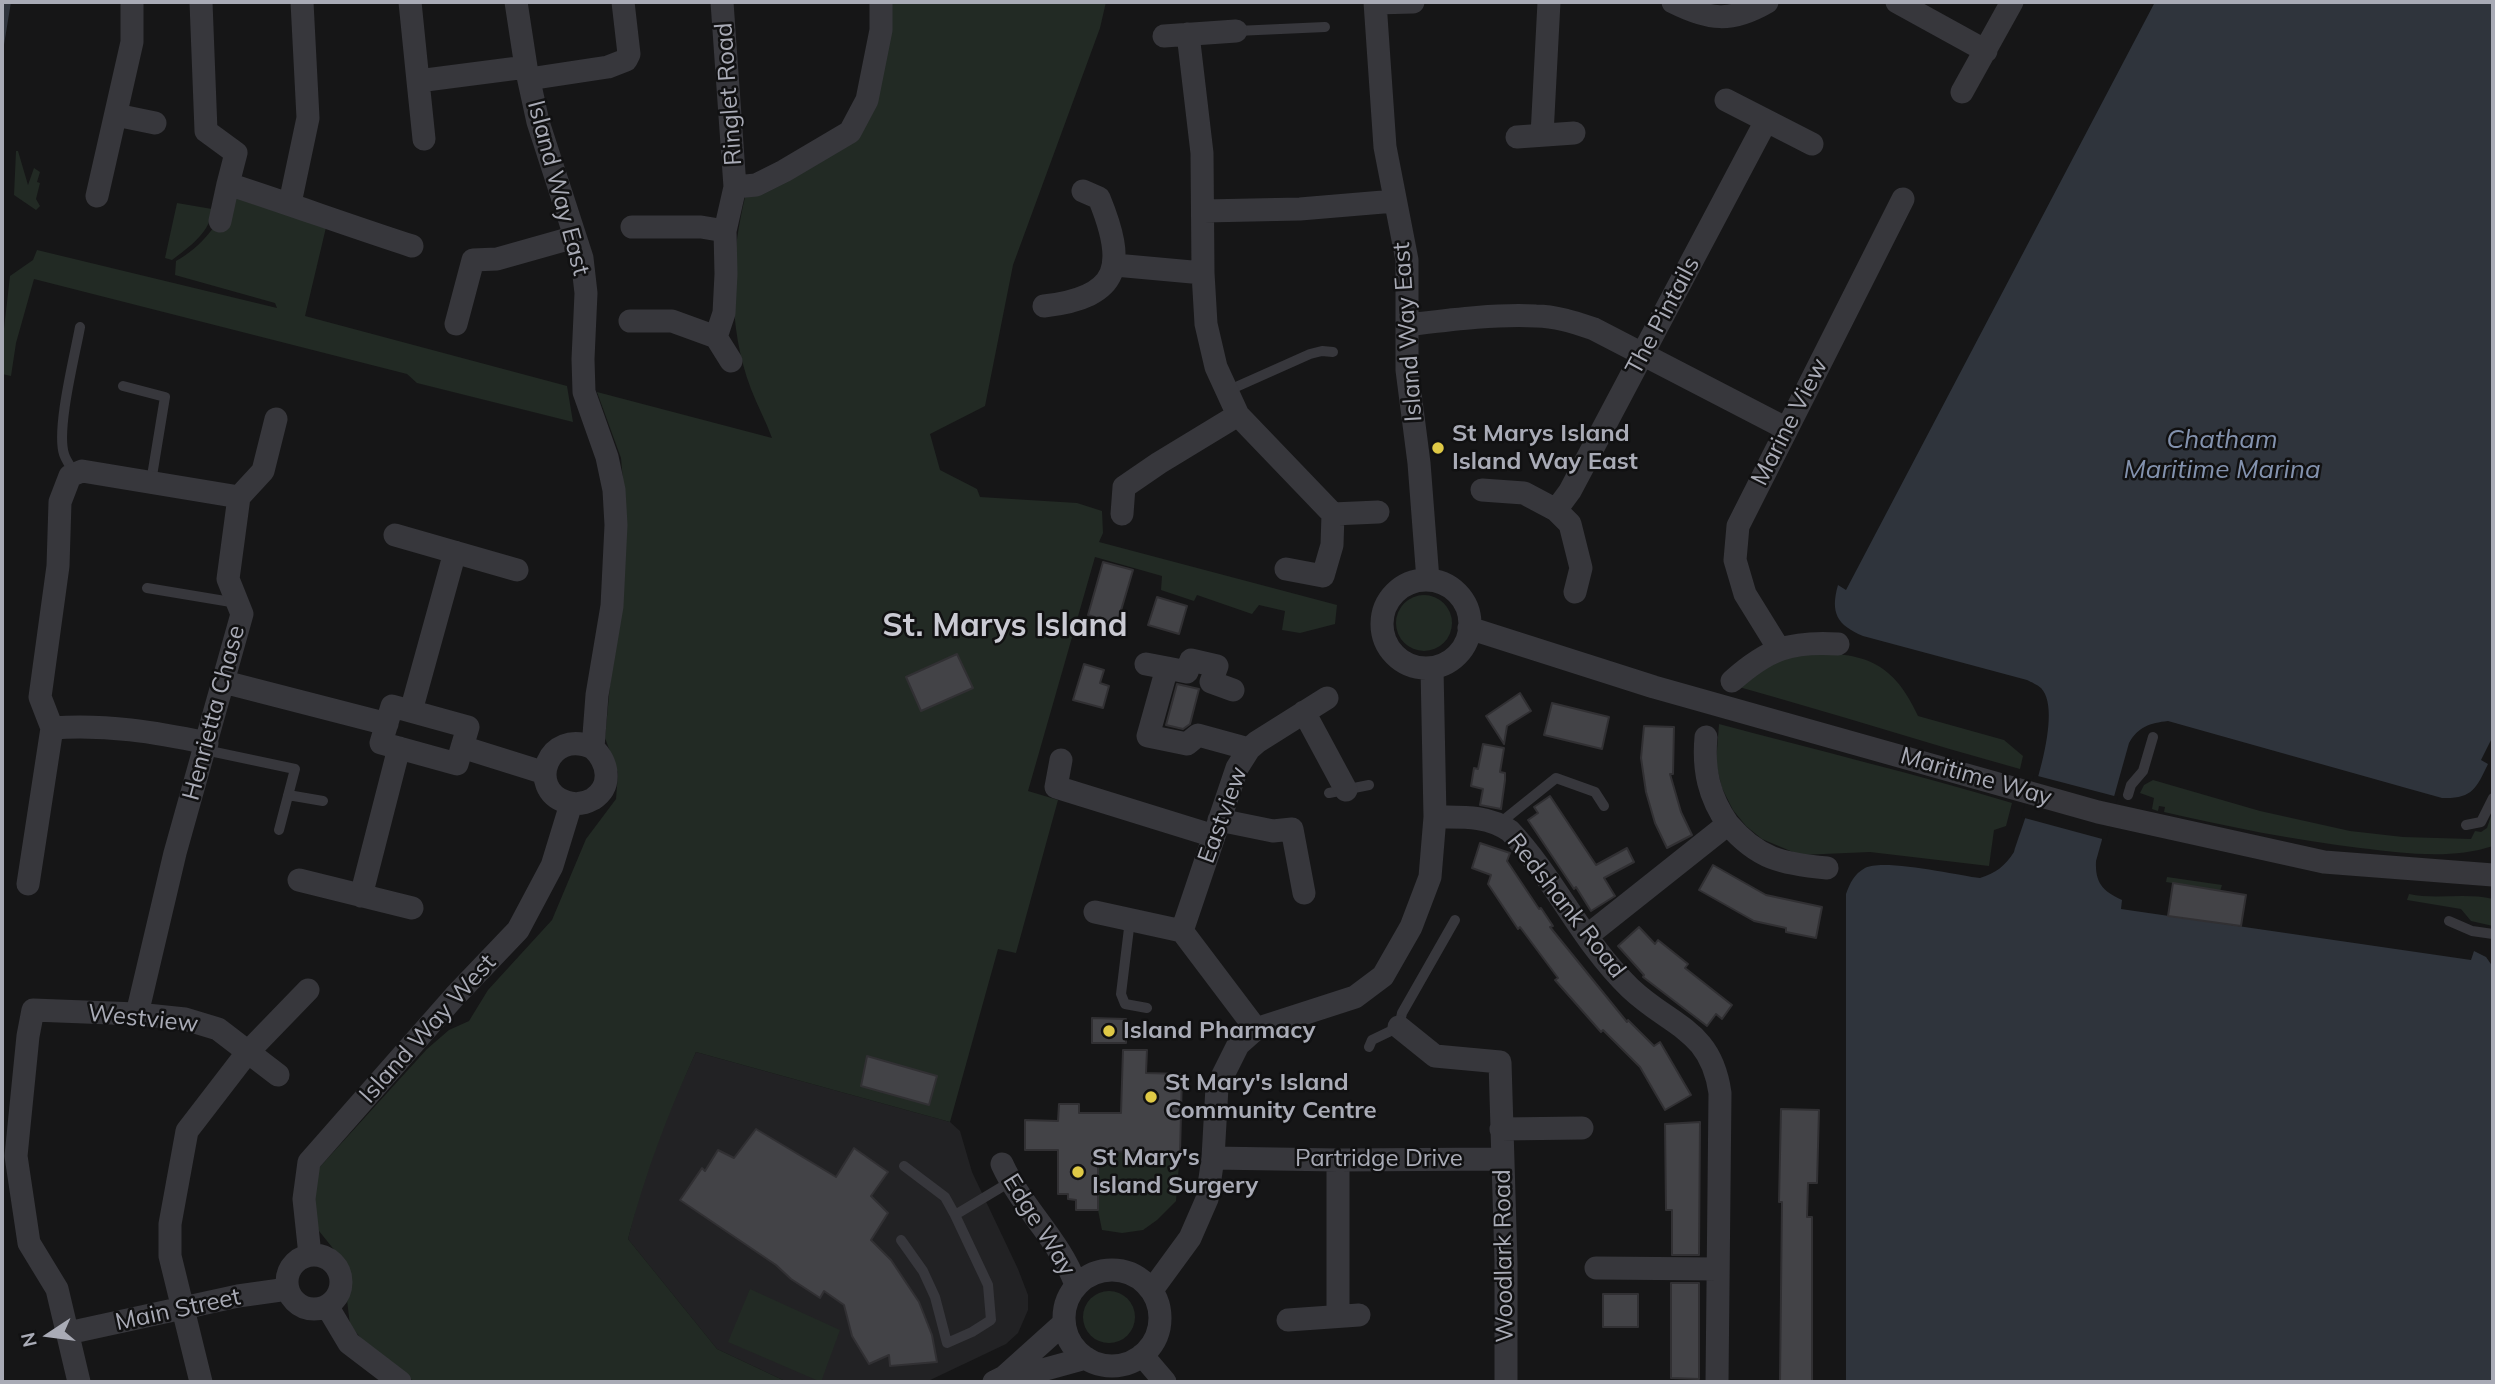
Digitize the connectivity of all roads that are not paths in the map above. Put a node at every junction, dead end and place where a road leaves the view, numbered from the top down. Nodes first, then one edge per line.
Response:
1 (132, 2) edge
2 (201, 2) edge
3 (302, 2) edge
4 (410, 2) edge
5 (516, 2) edge
6 (623, 2) edge
7 (722, 2) edge
8 (881, 2) edge
9 (1413, 2) edge
10 (1549, 2) edge
11 (1673, 2) edge
12 (1767, 2) edge
13 (1897, 2) edge
14 (2012, 2) edge
15 (1375, 3) edge
16 (1325, 27) dead end
17 (1236, 31) joint
18 (1188, 34) junction
19 (1164, 36) dead end
20 (1986, 51) junction
21 (528, 73) junction
22 (418, 81) junction
23 (1962, 92) dead end
24 (1726, 100) dead end
25 (116, 114) junction
26 (1766, 121) junction
27 (155, 123) dead end
28 (1574, 133) dead end
29 (1542, 135) junction
30 (1517, 137) dead end
31 (424, 139) dead end
32 (1812, 144) dead end
33 (228, 184) junction
34 (735, 187) junction
35 (1083, 191) dead end
36 (97, 196) dead end
37 (1903, 199) dead end
38 (1395, 201) junction
39 (290, 203) junction
40 (1204, 211) junction
41 (220, 221) dead end
42 (632, 227) dead end
43 (725, 231) junction
44 (575, 237) junction
45 (411, 246) dead end
46 (1115, 265) junction
47 (1203, 273) junction
48 (1044, 306) dead end
49 (630, 321) dead end
50 (456, 324) dead end
51 (1407, 325) junction
52 (80, 327) dead end
53 (716, 337) junction
54 (1333, 352) dead end
55 (1643, 353) junction
56 (731, 361) dead end
57 (122, 386) dead end
58 (1227, 391) junction
59 (1237, 415) junction
60 (276, 419) dead end
61 (1787, 429) junction
62 (75, 474) junction
63 (151, 482) junction
64 (1482, 490) dead end
65 (239, 497) junction
66 (1556, 510) junction
67 (1378, 512) dead end
68 (1122, 514) dead end
69 (1333, 514) junction
70 (395, 535) dead end
71 (456, 552) junction
72 (1286, 569) dead end
73 (517, 570) dead end
74 (1428, 580) junction
75 (147, 588) dead end
76 (1575, 592) dead end
77 (237, 603) junction
78 (1469, 628) junction
79 (1838, 644) dead end
80 (1779, 649) junction
81 (1432, 667) junction
82 (1732, 681) dead end
83 (224, 682) junction
84 (1233, 690) dead end
85 (1327, 698) dead end
86 (411, 710) junction
87 (1304, 712) junction
88 (387, 724) junction
89 (52, 728) junction
90 (1706, 737) dead end
91 (2153, 737) dead end
92 (206, 746) junction
93 (462, 747) junction
94 (399, 748) junction
95 (593, 748) junction
96 (1249, 749) junction
97 (1062, 760) dead end
98 (545, 773) junction
99 (1369, 785) dead end
100 (1338, 791) joint
101 (288, 795) junction
102 (2127, 795) dead end
103 (2493, 798) edge
104 (323, 802) dead end
105 (571, 804) junction
106 (1604, 806) dead end
107 (1435, 817) junction
108 (1500, 823) junction
109 (1728, 824) junction
110 (2466, 825) dead end
111 (1217, 828) junction
112 (279, 830) dead end
113 (1827, 868) dead end
114 (2493, 875) edge
115 (299, 880) dead end
116 (28, 884) dead end
117 (1304, 893) dead end
118 (361, 896) junction
119 (412, 908) dead end
120 (1095, 912) dead end
121 (1130, 920) junction
122 (1455, 920) dead end
123 (2449, 921) dead end
124 (1182, 931) junction
125 (2493, 934) edge
126 (1587, 936) junction
127 (308, 990) dead end
128 (1147, 1008) dead end
129 (137, 1014) junction
130 (1399, 1027) junction
131 (1256, 1029) junction
132 (1369, 1047) dead end
133 (247, 1053) junction
134 (278, 1075) dead end
135 (1581, 1128) dead end
136 (1501, 1129) junction
137 (1213, 1158) junction
138 (1502, 1159) junction
139 (1338, 1160) junction
140 (904, 1166) dead end
141 (1006, 1173) joint
142 (955, 1215) junction
143 (901, 1240) dead end
144 (310, 1255) junction
145 (1596, 1268) dead end
146 (1718, 1269) junction
147 (1076, 1285) junction
148 (288, 1289) junction
149 (1152, 1290) junction
150 (327, 1306) junction
151 (183, 1309) junction
152 (1288, 1320) dead end
153 (1064, 1323) junction
154 (68, 1333) junction
155 (1142, 1356) junction
156 (1086, 1358) junction
157 (999, 1380) edge
158 (79, 1382) edge
159 (201, 1382) edge
160 (400, 1382) edge
161 (1166, 1382) edge
162 (1506, 1382) edge
163 (1717, 1382) edge

1 - 25 street
2 - 33 street
3 - 39 street
4 - 22 street
5 - 21 street, Island Way East
6 - 21 street
7 - 34 street, Ringlet Road
8 - 34 street, Ringlet Road
9 - 15 street
10 - 29 street
11 - 12 street
13 - 20 street
14 - 20 street
15 - 38 street, Island Way East
16 - 17 lane
17 - 18 street
18 - 19 street
18 - 40 street
20 - 23 street
21 - 22 street
21 - 44 street, Island Way East
22 - 31 street
24 - 26 street
25 - 27 street
25 - 36 street
26 - 32 street
26 - 55 street, The Pintails
28 - 29 street
29 - 30 street
33 - 39 street
33 - 41 street
34 - 43 street, Ringlet Road
35 - 46 street
37 - 61 street, Marine View
38 - 40 street
38 - 51 street, Island Way East
39 - 45 street
40 - 47 street
42 - 43 street
43 - 53 street, Ringlet Road
44 - 50 street
44 - 95 street, Island Way East
46 - 47 street
46 - 48 street
47 - 58 street
49 - 53 street
51 - 55 street
51 - 74 street, Island Way East
52 - 62 lane
53 - 56 street
54 - 58 lane
55 - 61 street
55 - 66 street, The Pintails
57 - 63 lane
58 - 59 street
59 - 68 street
59 - 69 street
60 - 65 street
61 - 80 street, Marine View
62 - 63 street
62 - 89 street
63 - 65 street
64 - 66 street
65 - 77 street, Henrietta Chase
66 - 76 street
67 - 69 street
69 - 72 street
70 - 71 street
71 - 73 street
71 - 86 street
74 - 78 street
74 - 81 street
75 - 77 lane
77 - 83 street, Henrietta Chase
78 - 81 street
78 - 114 street, Maritime Way
79 - 80 street
80 - 82 street
81 - 107 street
83 - 88 street
83 - 92 street, Henrietta Chase
84 - 96 street
85 - 87 street, Eastview
86 - 88 street
86 - 93 street
87 - 96 street, Eastview
87 - 100 street
88 - 94 street
89 - 92 street
89 - 116 street
90 - 109 street
91 - 102 lane
92 - 101 lane
92 - 129 street, Henrietta Chase
93 - 94 street
93 - 98 street
94 - 118 street
95 - 98 street
95 - 105 street, Island Way East
96 - 111 street, Eastview
97 - 111 street
98 - 105 street
99 - 100 lane
101 - 104 lane
101 - 112 lane
103 - 110 lane
105 - 144 street, Island Way West
106 - 108 lane
107 - 108 street, Redshank Road
107 - 131 street
108 - 126 street, Redshank Road
109 - 113 street
109 - 126 street
111 - 117 street
111 - 124 street, Eastview
115 - 118 street
118 - 119 street
120 - 121 street
121 - 124 street
121 - 128 lane
122 - 130 lane
123 - 125 lane
124 - 131 street
126 - 146 street, Redshank Road
127 - 133 street
129 - 133 street, Westview
129 - 154 street, Westview
130 - 132 lane
130 - 136 street, Woodlark Road
131 - 137 street
133 - 134 street, Westview
133 - 151 street
135 - 136 street
136 - 138 street, Woodlark Road
137 - 139 street, Partridge Drive
137 - 149 street
138 - 139 street, Partridge Drive
138 - 162 street, Woodlark Road
139 - 152 street
140 - 142 lane
141 - 142 lane
141 - 147 street, Edge Way
142 - 143 lane
144 - 148 street
144 - 150 street
145 - 146 street
146 - 163 street, Redshank Road
147 - 149 street
147 - 153 street
148 - 150 street
148 - 151 street, Main Street
149 - 155 street
150 - 160 street
151 - 154 street, Main Street
151 - 159 street
153 - 156 street
153 - 157 street
154 - 158 street
155 - 156 street
155 - 161 street
156 - 157 street

